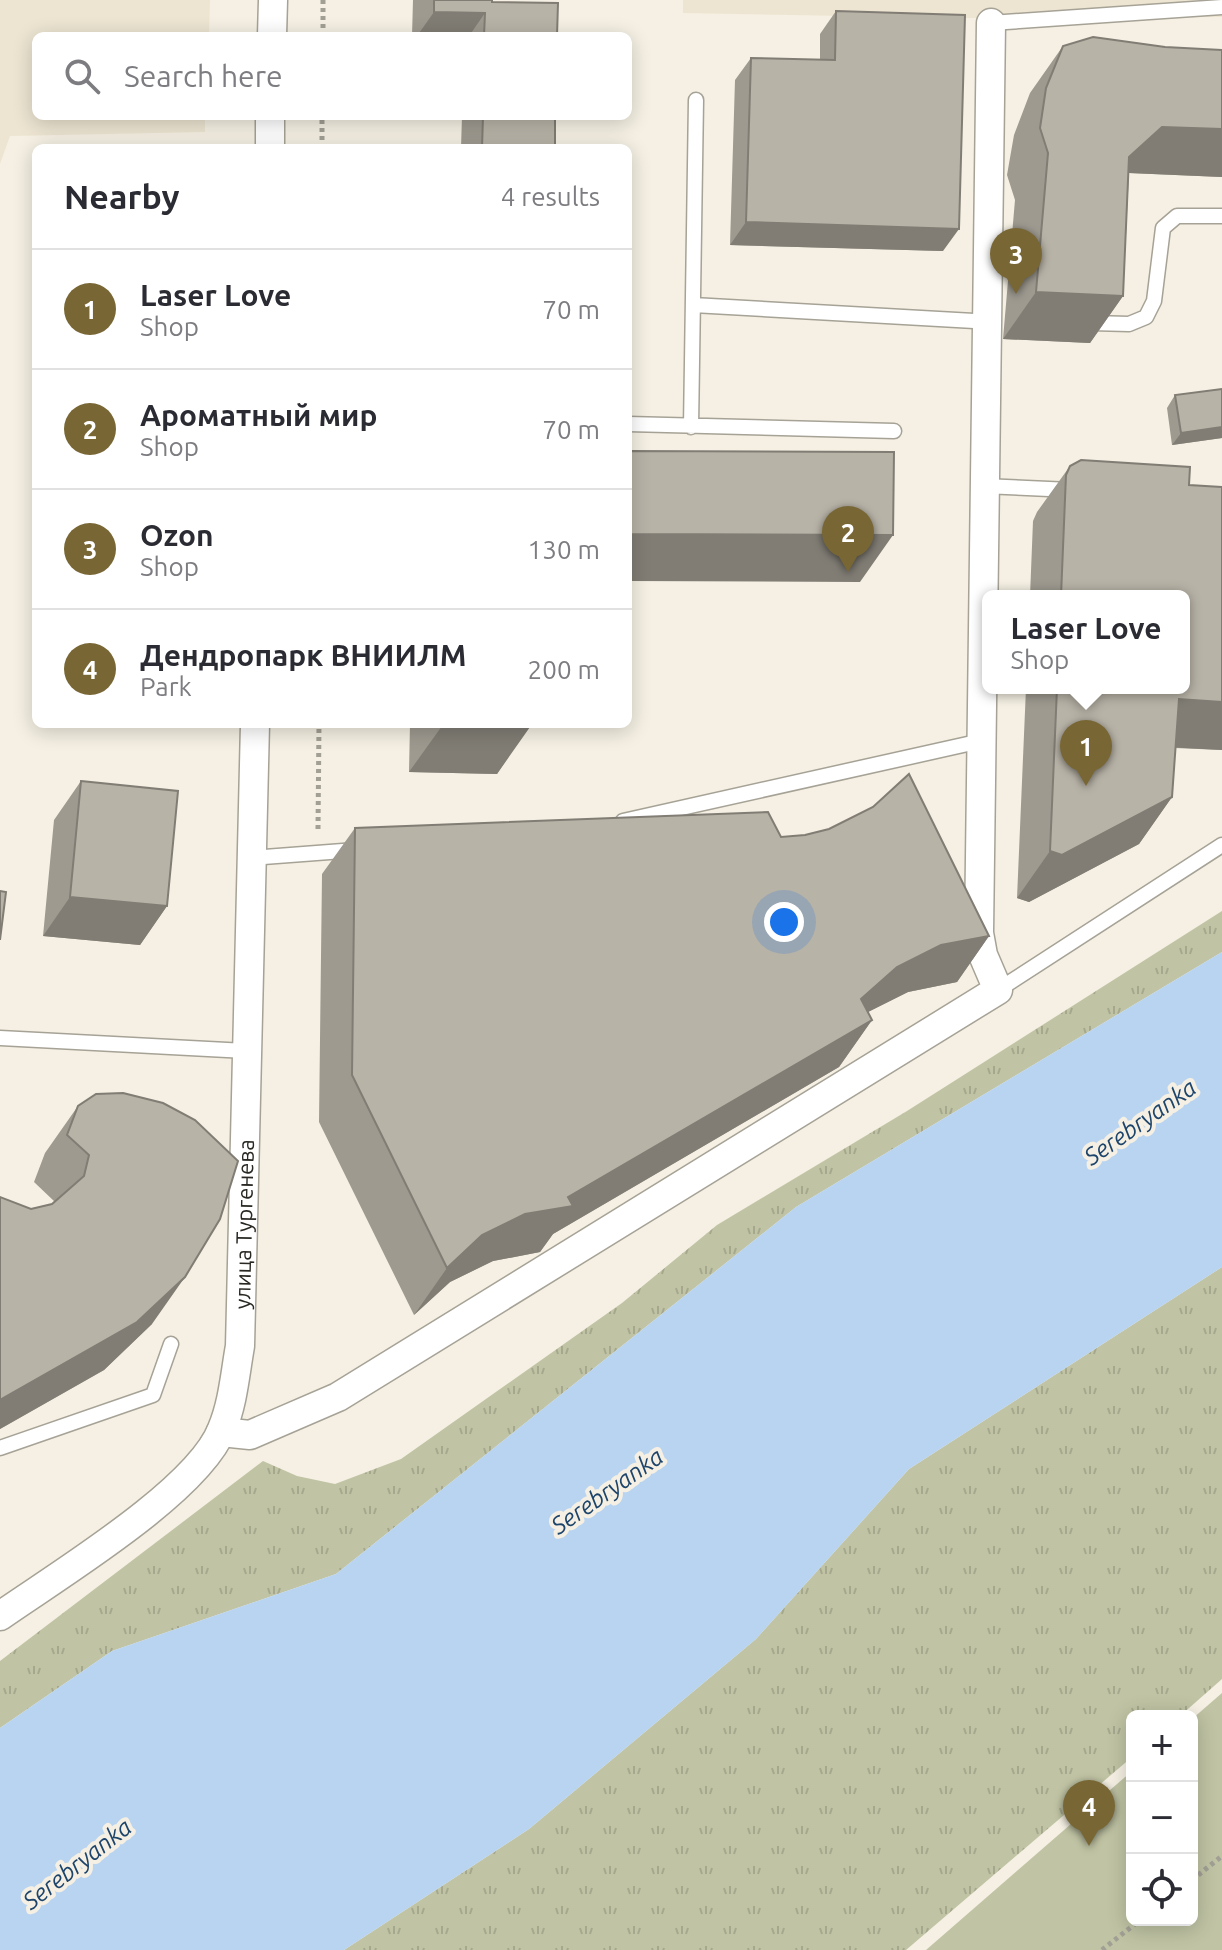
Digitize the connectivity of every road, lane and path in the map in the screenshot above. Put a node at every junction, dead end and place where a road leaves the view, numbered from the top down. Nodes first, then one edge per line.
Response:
1 (273, 0) edge
2 (323, 0) edge
3 (1222, 7) edge
4 (991, 23) joint
5 (272, 32) edge
6 (323, 32) edge
7 (696, 100) dead end
8 (270, 120) edge
9 (322, 120) edge
10 (270, 144) edge
11 (322, 144) edge
12 (1222, 216) edge
13 (693, 305) junction
14 (995, 322) junction
15 (1091, 323) edge
16 (632, 424) edge
17 (691, 427) junction
18 (894, 431) dead end
19 (983, 486) junction
20 (1090, 491) edge
21 (982, 590) edge
22 (982, 614) edge
23 (255, 728) edge
24 (319, 728) edge
25 (981, 741) junction
26 (604, 824) edge
27 (1222, 845) edge
28 (365, 849) edge
29 (318, 854) junction
30 (252, 858) junction
31 (998, 990) junction
32 (0, 1038) edge
33 (246, 1051) junction
34 (171, 1344) edge
35 (221, 1432) junction
36 (0, 1448) edge
37 (0, 1616) edge
38 (1222, 1856) edge
39 (1198, 1875) edge
40 (1132, 1926) edge
41 (1102, 1950) edge

1 - 5 street
2 - 6 path
3 - 4 lane
4 - 14 street
7 - 13 lane
8 - 10 street
9 - 11 path
12 - 15 lane
13 - 14 lane
13 - 17 lane
14 - 19 street
16 - 17 lane
17 - 18 lane
19 - 20 lane
19 - 21 street
22 - 25 street
23 - 30 street, улица Тургенева
24 - 29 path
25 - 26 lane
25 - 31 street
27 - 31 lane
28 - 29 lane
29 - 30 lane
30 - 33 street, улица Тургенева
31 - 35 street
32 - 33 lane
33 - 35 street, улица Тургенева
34 - 36 lane
35 - 37 street, улица Тургенева
38 - 39 path
40 - 41 path

